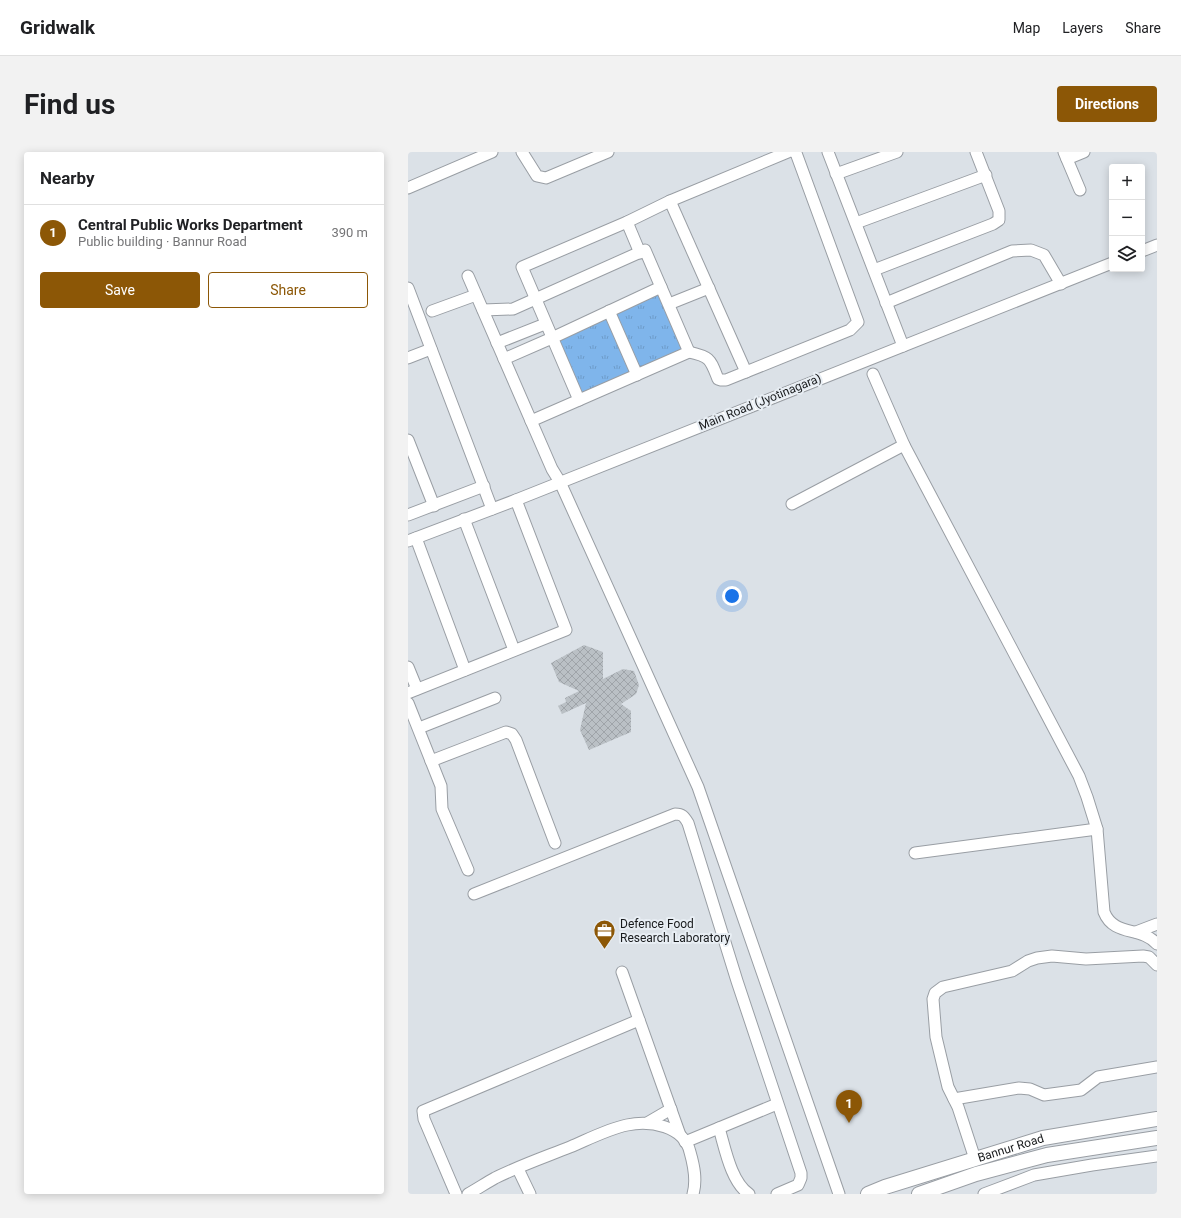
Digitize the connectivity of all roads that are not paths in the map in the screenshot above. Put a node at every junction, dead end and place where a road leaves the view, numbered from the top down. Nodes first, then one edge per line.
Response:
1 (492, 152) edge
2 (522, 152) edge
3 (608, 152) edge
4 (788, 152) edge
5 (794, 152) edge
6 (828, 152) edge
7 (897, 152) edge
8 (976, 152) edge
9 (1084, 152) edge
10 (1066, 155) edge
11 (836, 174) junction
12 (986, 175) junction
13 (408, 188) edge
14 (1080, 190) dead end
15 (670, 201) junction
16 (627, 222) junction
17 (856, 223) junction
18 (1157, 245) edge
19 (1145, 250) edge
20 (640, 253) junction
21 (1109, 264) edge
22 (874, 270) junction
23 (468, 276) dead end
24 (1061, 284) junction
25 (661, 287) junction
26 (408, 288) edge
27 (709, 288) junction
28 (476, 295) junction
29 (536, 300) junction
30 (886, 303) junction
31 (669, 304) junction
32 (483, 310) junction
33 (609, 311) junction
34 (432, 312) dead end
35 (545, 324) junction
36 (552, 338) junction
37 (497, 343) junction
38 (903, 346) junction
39 (431, 349) junction
40 (689, 352) junction
41 (408, 358) edge
42 (504, 359) junction
43 (746, 372) junction
44 (873, 374) dead end
45 (636, 375) junction
46 (578, 400) junction
47 (531, 421) junction
48 (408, 440) edge
49 (904, 445) junction
50 (560, 482) junction
51 (484, 486) junction
52 (516, 500) junction
53 (792, 504) dead end
54 (434, 506) junction
55 (492, 509) junction
56 (408, 515) edge
57 (464, 519) junction
58 (412, 539) edge
59 (514, 650) junction
60 (408, 667) edge
61 (465, 670) junction
62 (413, 691) edge
63 (495, 698) dead end
64 (408, 703) edge
65 (418, 728) junction
66 (431, 761) junction
67 (1097, 829) junction
68 (555, 843) dead end
69 (915, 853) dead end
70 (468, 870) dead end
71 (474, 894) dead end
72 (1157, 924) edge
73 (1136, 932) junction
74 (1157, 944) edge
75 (1157, 965) edge
76 (622, 972) dead end
77 (639, 1020) junction
78 (1157, 1067) edge
79 (954, 1098) junction
80 (777, 1104) junction
81 (671, 1109) junction
82 (1157, 1119) edge
83 (647, 1123) junction
84 (719, 1128) junction
85 (1157, 1138) edge
86 (683, 1139) junction
87 (1157, 1156) edge
88 (975, 1159) junction
89 (518, 1169) junction
90 (456, 1194) edge
91 (468, 1194) edge
92 (530, 1194) edge
93 (692, 1194) edge
94 (749, 1194) edge
95 (777, 1194) edge
96 (839, 1194) edge
97 (868, 1194) edge
98 (919, 1194) edge
99 (984, 1194) edge

1 - 13 street
2 - 3 street
4 - 15 street
5 - 43 street
6 - 11 street
7 - 11 street
8 - 12 street
9 - 10 street
10 - 14 street
11 - 17 street
12 - 17 street
12 - 22 street
15 - 16 street
15 - 27 street
16 - 20 street
16 - 29 street
17 - 22 street
18 - 19 street
20 - 25 street
20 - 29 street
21 - 24 street, Main Road (Jyotinagara)
22 - 30 street
23 - 28 street
24 - 30 street
24 - 38 street, Main Road (Jyotinagara)
25 - 31 street
25 - 33 street
26 - 39 street
27 - 31 street
27 - 43 street
28 - 32 street
28 - 34 street
29 - 32 street
29 - 35 street
30 - 38 street
31 - 40 street
32 - 37 street
33 - 36 street
33 - 45 street
35 - 36 street
35 - 37 street
36 - 42 street
36 - 46 street
37 - 42 street
38 - 50 street, Main Road (Jyotinagara)
39 - 41 street
39 - 51 street
40 - 43 street
40 - 45 street
42 - 47 street
44 - 49 street
45 - 46 street
46 - 47 street
47 - 50 street
48 - 54 street
49 - 53 street
49 - 67 street
50 - 52 street, Main Road (Jyotinagara)
50 - 96 street
51 - 54 street
51 - 55 street
52 - 55 street, Main Road (Jyotinagara)
52 - 59 street
54 - 56 street
55 - 57 street, Main Road (Jyotinagara)
57 - 58 street, Main Road (Jyotinagara)
57 - 59 street
58 - 61 street
59 - 61 street
60 - 62 street
61 - 62 street
63 - 65 street
64 - 65 street
65 - 66 street
66 - 68 street
66 - 70 street
67 - 69 street
67 - 73 street
71 - 80 street
72 - 73 street
73 - 74 street
75 - 79 street
76 - 77 street
77 - 81 street
77 - 90 street
78 - 79 street
79 - 88 street
80 - 84 street
80 - 95 street
81 - 83 street
81 - 86 street
82 - 88 main road, Bannur Road
83 - 86 street
83 - 89 street
84 - 86 street
84 - 94 street
85 - 98 main road
86 - 93 street
87 - 99 street
88 - 97 main road, Bannur Road
89 - 91 street
89 - 92 street

